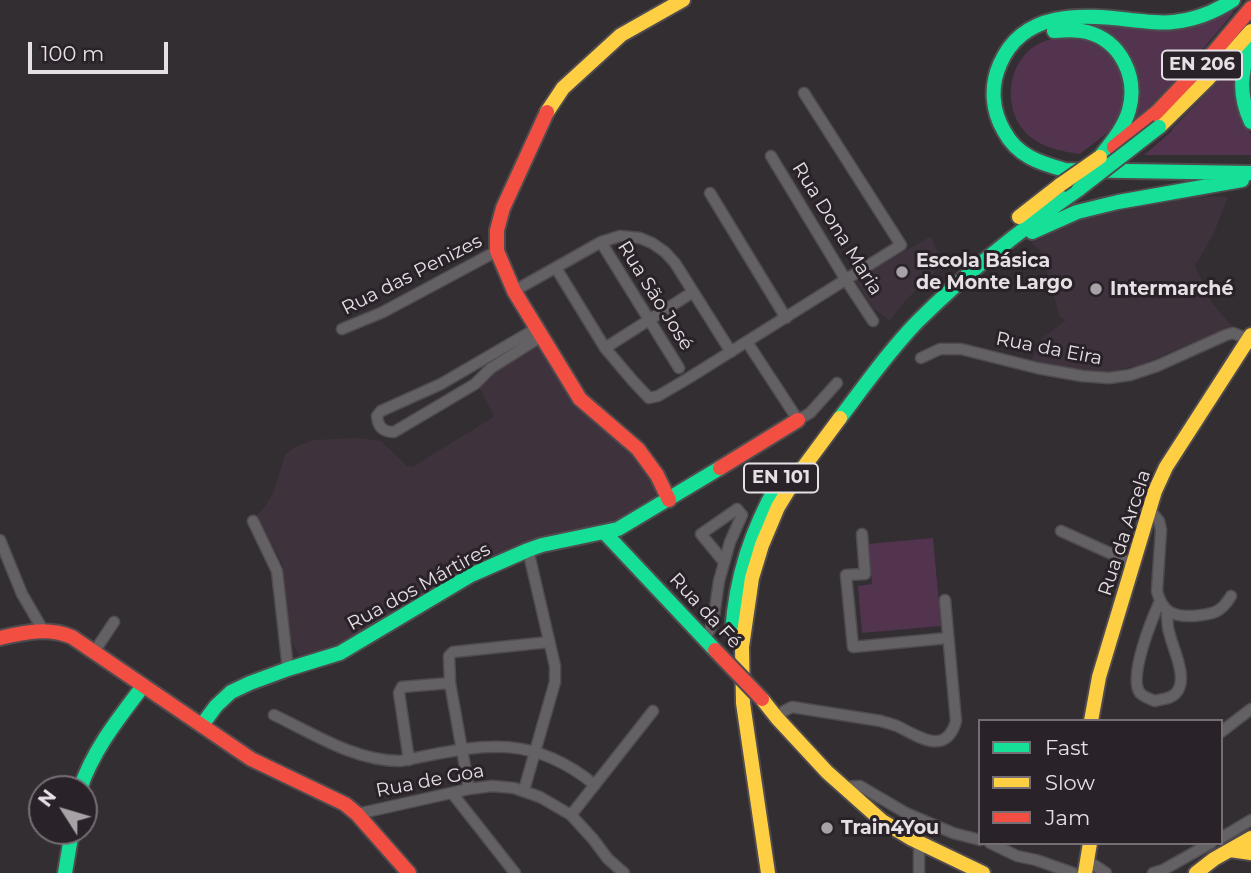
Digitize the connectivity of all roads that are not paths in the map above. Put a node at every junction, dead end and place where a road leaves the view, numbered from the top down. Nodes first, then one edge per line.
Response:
1 (683, 0) edge
2 (1233, 0) edge
3 (1251, 8) edge
4 (1251, 31) edge
5 (1251, 47) edge
6 (804, 93) dead end
7 (1251, 122) edge
8 (1159, 127) joint
9 (1124, 134) junction
10 (771, 156) dead end
11 (1251, 162) edge
12 (1251, 173) edge
13 (1251, 179) edge
14 (710, 193) dead end
15 (601, 242) junction
16 (497, 251) junction
17 (988, 256) junction
18 (555, 268) junction
19 (846, 280) junction
20 (514, 292) junction
21 (693, 292) junction
22 (786, 318) junction
23 (649, 320) junction
24 (873, 321) dead end
25 (342, 329) dead end
26 (539, 332) junction
27 (1250, 337) edge
28 (747, 342) junction
29 (605, 348) junction
30 (731, 352) junction
31 (920, 358) dead end
32 (679, 368) dead end
33 (837, 383) dead end
34 (797, 420) junction
35 (669, 500) junction
36 (1149, 509) junction
37 (253, 521) dead end
38 (1060, 531) dead end
39 (604, 532) junction
40 (862, 534) dead end
41 (0, 540) edge
42 (528, 550) junction
43 (724, 562) junction
44 (1134, 564) junction
45 (1231, 596) dead end
46 (945, 600) dead end
47 (1160, 601) junction
48 (1167, 610) junction
49 (114, 622) dead end
50 (43, 630) junction
51 (0, 638) edge
52 (948, 638) junction
53 (548, 642) junction
54 (710, 644) junction
55 (94, 652) junction
56 (288, 669) junction
57 (450, 683) junction
58 (143, 685) junction
59 (1251, 709) edge
60 (653, 712) dead end
61 (274, 715) dead end
62 (777, 718) junction
63 (1091, 719) edge
64 (202, 724) junction
65 (1223, 730) edge
66 (462, 749) junction
67 (536, 751) junction
68 (408, 760) junction
69 (84, 775) edge
70 (595, 785) junction
71 (843, 787) junction
72 (469, 789) junction
73 (524, 790) junction
74 (452, 793) junction
75 (357, 814) junction
76 (571, 815) junction
77 (1251, 820) edge
78 (1251, 838) edge
79 (978, 839) edge
80 (919, 842) junction
81 (1226, 844) edge
82 (70, 845) edge
83 (994, 845) edge
84 (1090, 845) edge
85 (1207, 845) edge
86 (1251, 853) edge
87 (608, 859) junction
88 (1086, 868) edge
89 (65, 873) edge
90 (409, 873) edge
91 (515, 873) edge
92 (612, 873) edge
93 (624, 873) edge
94 (758, 873) edge
95 (768, 873) edge
96 (919, 873) edge
97 (983, 873) edge
98 (1073, 873) edge
99 (1106, 873) edge
100 (1153, 873) edge
101 (1196, 873) edge

1 - 16 main road
2 - 12 main road
3 - 9 main road, EN 206
4 - 8 main road, EN 206
5 - 7 main road
6 - 19 street
8 - 17 main road, EN 101, bridge
9 - 11 main road
9 - 94 main road, EN 101, bridge
10 - 19 street, Rua Dona Maria
13 - 17 main road
14 - 22 street
15 - 18 street
15 - 21 street
15 - 23 street, Rua São José
16 - 20 main road
16 - 25 street, Rua das Penizes
17 - 95 main road, EN 101
18 - 20 street
18 - 29 street
19 - 22 street
19 - 24 street, Rua Dona Maria
20 - 26 main road
21 - 23 street
21 - 30 street
22 - 28 street
23 - 29 street
23 - 32 street, Rua São José
26 - 26 street
26 - 35 main road
27 - 31 street, Rua da Eira
27 - 36 main road, Rua da Arcela
28 - 30 street
28 - 34 street
29 - 30 street
33 - 34 street, Rua dos Mártires
34 - 35 main road, Rua dos Mártires
35 - 39 main road, Rua dos Mártires
36 - 44 main road, Rua da Arcela
36 - 47 street
37 - 56 street
38 - 44 street
39 - 42 main road, Rua dos Mártires
39 - 54 main road, Rua da Fé
40 - 52 street
41 - 50 street
42 - 53 street
42 - 56 main road, Rua dos Mártires
43 - 43 street
43 - 54 street
44 - 63 main road, Rua da Arcela
45 - 48 street
46 - 52 street
47 - 48 street
47 - 48 street
49 - 55 street
50 - 51 main road
50 - 55 main road
52 - 62 street
53 - 57 street
53 - 67 street
54 - 62 main road, Rua da Fé, bridge
55 - 58 main road
56 - 64 main road, Rua dos Mártires
57 - 66 street
57 - 68 street
58 - 64 main road
58 - 69 main road
59 - 65 street
60 - 70 street
61 - 68 street
62 - 71 main road, Rua da Fé
64 - 75 main road
66 - 67 street
66 - 68 street
66 - 72 street
67 - 70 street
67 - 73 street
70 - 76 street
71 - 79 street
71 - 80 main road, Rua da Fé
72 - 73 street, Rua de Goa
72 - 74 street, Rua de Goa
73 - 76 street, Rua de Goa
74 - 75 street, Rua de Goa
74 - 91 street
75 - 90 main road
76 - 87 street, Rua de Goa
77 - 81 street
78 - 81 main road
80 - 96 street
80 - 97 main road, Rua da Fé
81 - 86 main road
81 - 101 main road
82 - 89 main road
83 - 98 street
84 - 88 main road
85 - 100 street
87 - 92 street, Rua de Goa
87 - 93 street, Rua de Goa
88 - 99 street

